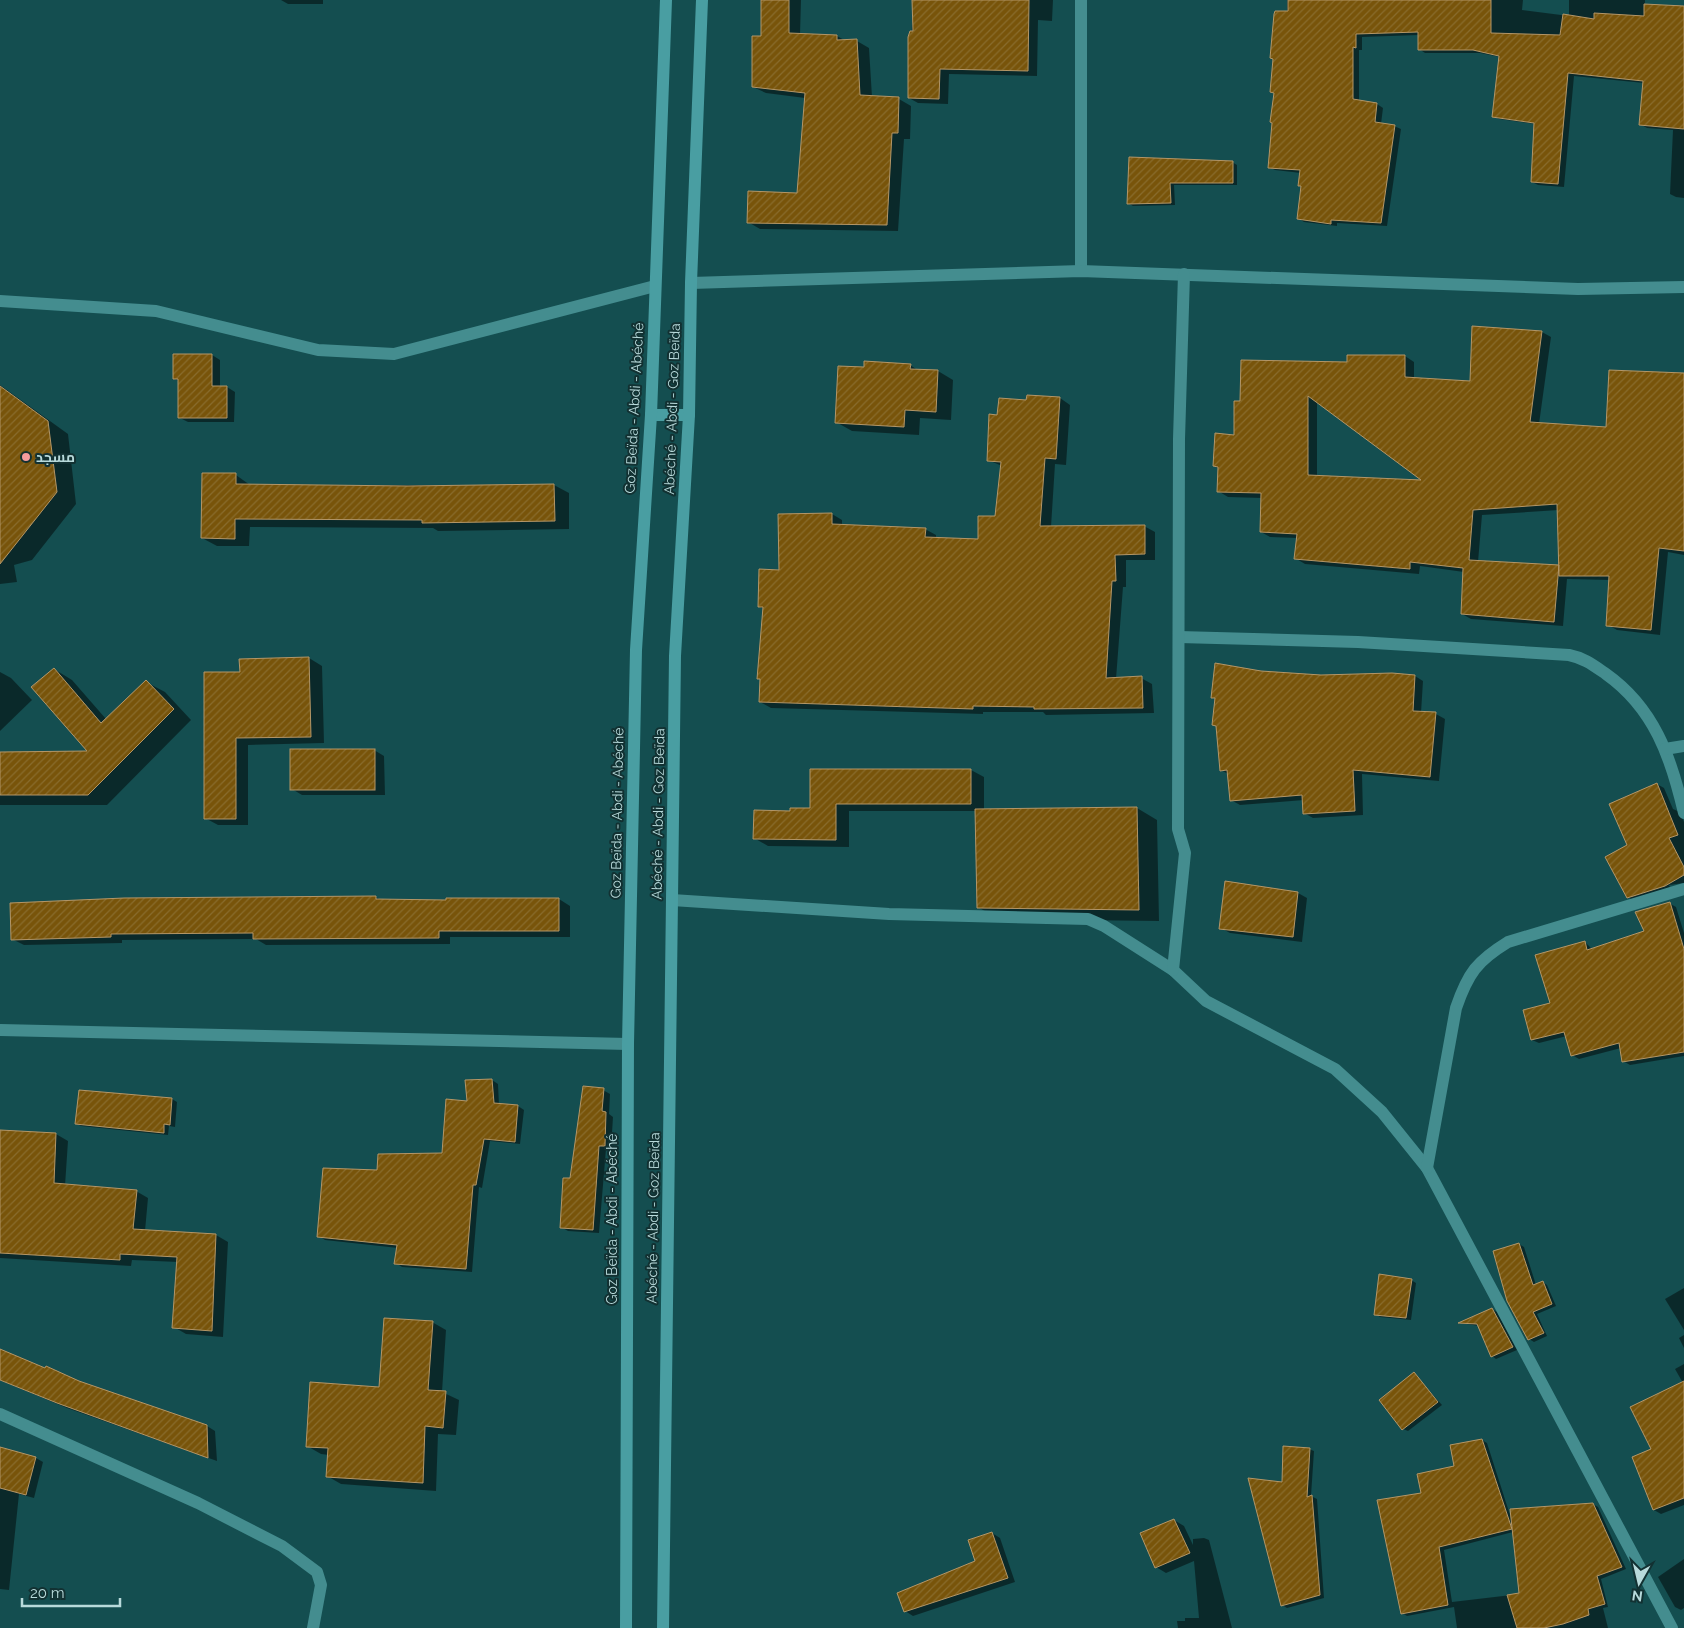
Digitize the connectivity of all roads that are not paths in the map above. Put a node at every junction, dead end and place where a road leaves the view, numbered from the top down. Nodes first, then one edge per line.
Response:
1 (666, 0) edge
2 (702, 0) edge
3 (1081, 0) edge
4 (1081, 271) junction
5 (1184, 274) junction
6 (691, 283) junction
7 (655, 286) junction
8 (1684, 288) edge
9 (0, 301) edge
10 (650, 415) junction
11 (689, 415) junction
12 (1179, 637) junction
13 (1684, 746) edge
14 (1665, 749) junction
15 (1684, 813) edge
16 (1684, 889) edge
17 (672, 900) junction
18 (1173, 970) junction
19 (0, 1030) edge
20 (628, 1044) junction
21 (1427, 1168) junction
22 (0, 1414) edge
23 (313, 1628) edge
24 (626, 1628) edge
25 (663, 1628) edge
26 (1672, 1628) edge

1 - 7 main road, Goz Beïda - Abdi - Abéché
2 - 6 main road, Abéché - Abdi - Goz Beïda
3 - 4 street
4 - 5 street
4 - 6 street
5 - 8 street
5 - 12 street
6 - 11 main road, Abéché - Abdi - Goz Beïda
7 - 9 street
7 - 10 main road, Goz Beïda - Abdi - Abéché
10 - 11 main road
10 - 20 main road, Goz Beïda - Abdi - Abéché
11 - 17 main road, Abéché - Abdi - Goz Beïda
12 - 14 street
12 - 18 street
13 - 14 street
14 - 15 street
16 - 21 street
17 - 18 street
17 - 25 main road, Abéché - Abdi - Goz Beïda
18 - 21 street
19 - 20 street
20 - 24 main road, Goz Beïda - Abdi - Abéché
21 - 26 street
22 - 23 street

